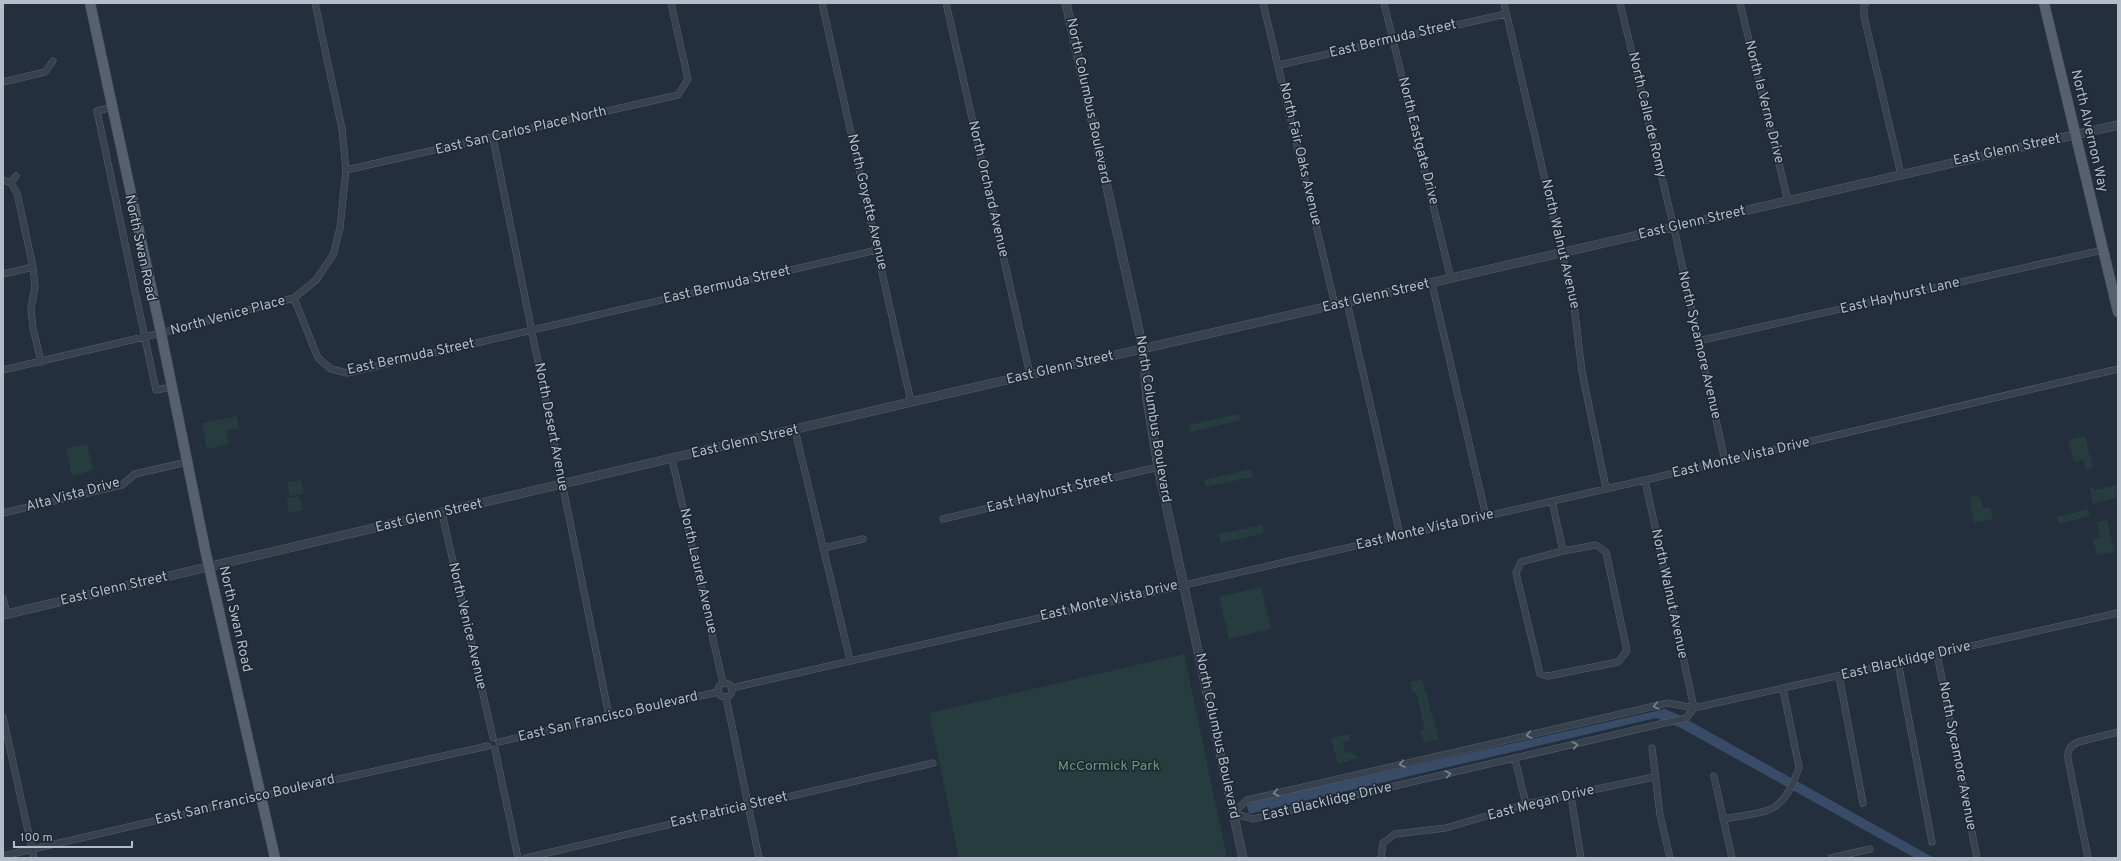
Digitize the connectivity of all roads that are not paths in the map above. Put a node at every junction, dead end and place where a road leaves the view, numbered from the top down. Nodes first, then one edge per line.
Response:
1 (90, 3) edge
2 (315, 3) edge
3 (670, 3) edge
4 (822, 3) edge
5 (946, 3) edge
6 (1066, 3) edge
7 (1263, 3) edge
8 (1384, 3) edge
9 (1504, 3) edge
10 (1620, 3) edge
11 (1740, 3) edge
12 (1865, 3) edge
13 (2044, 3) edge
14 (1506, 14) junction
15 (1393, 38) junction
16 (53, 61) dead end
17 (1279, 65) junction
18 (3, 82) edge
19 (112, 107) junction
20 (2118, 125) edge
21 (2075, 135) junction
22 (493, 138) junction
23 (346, 170) junction
24 (1901, 175) junction
25 (16, 176) dead end
26 (3, 180) edge
27 (11, 183) junction
28 (1788, 200) junction
29 (1674, 228) junction
30 (878, 250) junction
31 (2103, 250) junction
32 (1563, 254) junction
33 (33, 267) junction
34 (3, 274) edge
35 (1451, 279) junction
36 (1432, 284) junction
37 (294, 298) junction
38 (1348, 302) junction
39 (1335, 305) junction
40 (2118, 312) edge
41 (532, 331) junction
42 (161, 333) junction
43 (144, 338) junction
44 (1698, 341) junction
45 (1143, 349) junction
46 (41, 362) junction
47 (3, 370) edge
48 (2118, 370) edge
49 (1030, 375) junction
50 (172, 387) junction
51 (911, 402) junction
52 (795, 430) junction
53 (672, 459) junction
54 (1725, 461) junction
55 (187, 462) junction
56 (1158, 467) junction
57 (1645, 480) junction
58 (562, 483) junction
59 (1606, 488) junction
60 (1552, 501) junction
61 (3, 513) edge
62 (442, 513) junction
63 (1486, 516) junction
64 (943, 519) dead end
65 (1400, 535) junction
66 (863, 539) dead end
67 (823, 548) junction
68 (1564, 551) junction
69 (209, 567) junction
70 (1184, 584) junction
71 (3, 598) edge
72 (2118, 613) edge
73 (5, 614) edge
74 (1937, 654) junction
75 (850, 660) junction
76 (1898, 662) junction
77 (1839, 676) junction
78 (723, 683) junction
79 (732, 688) junction
80 (1783, 689) junction
81 (718, 692) junction
82 (726, 697) junction
83 (1694, 708) junction
84 (609, 716) junction
85 (3, 717) edge
86 (2118, 732) edge
87 (493, 738) junction
88 (499, 742) junction
89 (488, 746) junction
90 (1652, 748) dead end
91 (495, 749) junction
92 (1515, 759) junction
93 (933, 763) dead end
94 (1714, 776) dead end
95 (1654, 777) junction
96 (262, 796) junction
97 (1570, 796) junction
98 (1526, 804) junction
99 (1863, 804) dead end
100 (747, 806) junction
101 (1234, 813) junction
102 (1723, 819) junction
103 (1932, 842) dead end
104 (32, 849) junction
105 (1870, 849) dead end
106 (3, 856) edge
107 (34, 858) edge
108 (275, 858) edge
109 (518, 858) edge
110 (526, 858) edge
111 (759, 858) edge
112 (1243, 858) edge
113 (1381, 858) edge
114 (1581, 858) edge
115 (1670, 858) edge
116 (1732, 858) edge
117 (1831, 858) edge
118 (1977, 858) edge
119 (2088, 858) edge

1 - 19 main road, North Swan Road
2 - 23 street
3 - 22 street, East San Carlos Place North
4 - 30 street, North Goyette Avenue
5 - 49 street, North Orchard Avenue
6 - 45 street, North Columbus Boulevard
7 - 17 street, North Fair Oaks Avenue
8 - 15 street, North Eastgate Drive
9 - 14 street, North Walnut Avenue
10 - 29 street, North Calle de Romy
11 - 28 street, North la Verne Drive
12 - 24 street
13 - 21 main road, North Alvernon Way
14 - 15 street, East Bermuda Street
14 - 32 street, North Walnut Avenue
15 - 17 street, East Bermuda Street
15 - 35 street, North Eastgate Drive
16 - 18 street
17 - 39 street, North Fair Oaks Avenue
19 - 42 main road, North Swan Road
19 - 43 street, North Swan Road
20 - 21 street, East Glenn Street
21 - 24 street, East Glenn Street
21 - 31 main road, North Alvernon Way
22 - 23 street, East San Carlos Place North
22 - 41 street, North Desert Avenue
23 - 37 street
24 - 28 street, East Glenn Street
25 - 27 street
26 - 27 street
27 - 33 street
28 - 29 street, East Glenn Street
29 - 32 street, East Glenn Street
29 - 44 street, North Sycamore Avenue
30 - 41 street, East Bermuda Street
30 - 51 street, North Goyette Avenue
31 - 40 main road, North Alvernon Way
31 - 44 street, East Hayhurst Lane
32 - 35 street, East Glenn Street
32 - 59 street, North Walnut Avenue
33 - 34 street
33 - 46 street
35 - 36 street, East Glenn Street
36 - 38 street, East Glenn Street
36 - 63 street
37 - 41 street, East Bermuda Street
37 - 42 street, North Venice Place
38 - 39 street, East Glenn Street
38 - 65 street
39 - 45 street, East Glenn Street
41 - 58 street, North Desert Avenue
42 - 43 street
42 - 50 main road, North Swan Road
43 - 46 street
43 - 50 street, North Swan Road
44 - 54 street, North Sycamore Avenue
45 - 49 street, East Glenn Street
45 - 56 street, North Columbus Boulevard
46 - 47 street
48 - 54 street, East Monte Vista Drive
49 - 51 street, East Glenn Street
50 - 55 main road, North Swan Road
51 - 52 street, East Glenn Street
52 - 53 street, East Glenn Street
52 - 67 street
53 - 58 street, East Glenn Street
53 - 78 street, North Laurel Avenue
54 - 57 street, East Monte Vista Drive
55 - 61 street, Alta Vista Drive
55 - 69 main road, North Swan Road
56 - 64 street, East Hayhurst Street
56 - 70 street, North Columbus Boulevard
57 - 59 street, East Monte Vista Drive
57 - 83 street, North Walnut Avenue
58 - 62 street, East Glenn Street
58 - 84 street, North Desert Avenue
59 - 60 street, East Monte Vista Drive
60 - 63 street, East Monte Vista Drive
60 - 68 street
62 - 69 street, East Glenn Street
62 - 87 street, North Venice Avenue
63 - 65 street, East Monte Vista Drive
65 - 70 street, East Monte Vista Drive
66 - 67 street
67 - 75 street
68 - 68 street
69 - 73 street, East Glenn Street
69 - 96 main road, North Swan Road
70 - 75 street, East Monte Vista Drive
70 - 101 street, North Columbus Boulevard
71 - 73 street
72 - 74 street, East Blacklidge Drive
74 - 76 street, East Blacklidge Drive
74 - 118 street, North Sycamore Avenue
75 - 79 street, East Monte Vista Drive
76 - 77 street, East Blacklidge Drive
76 - 103 street
77 - 80 street, East Blacklidge Drive
77 - 99 street
78 - 79 street
78 - 81 street
79 - 82 street
80 - 83 street, East Blacklidge Drive
80 - 102 street
81 - 82 street
81 - 84 street, East San Francisco Boulevard
82 - 100 street
92 -> 83 street, East Blacklidge Drive
83 -> 101 street, East Blacklidge Drive
84 - 88 street, East San Francisco Boulevard
85 - 104 street
86 - 119 street
87 - 88 street
87 - 89 street
88 - 91 street
89 - 91 street
89 - 96 street, East San Francisco Boulevard
90 - 95 street
91 - 109 street
92 - 98 street
101 -> 92 street, East Blacklidge Drive
93 - 100 street, East Patricia Street
94 - 102 street
95 - 97 street, East Megan Drive
95 - 115 street
96 - 104 street, East San Francisco Boulevard
96 - 108 main road, North Swan Road
97 - 98 street, East Megan Drive
97 - 114 street
98 - 113 street, East Megan Drive
100 - 110 street, East Patricia Street
100 - 111 street
101 - 112 street, North Columbus Boulevard
102 - 116 street
104 - 106 street, East San Francisco Boulevard
104 - 107 street
105 - 117 street

